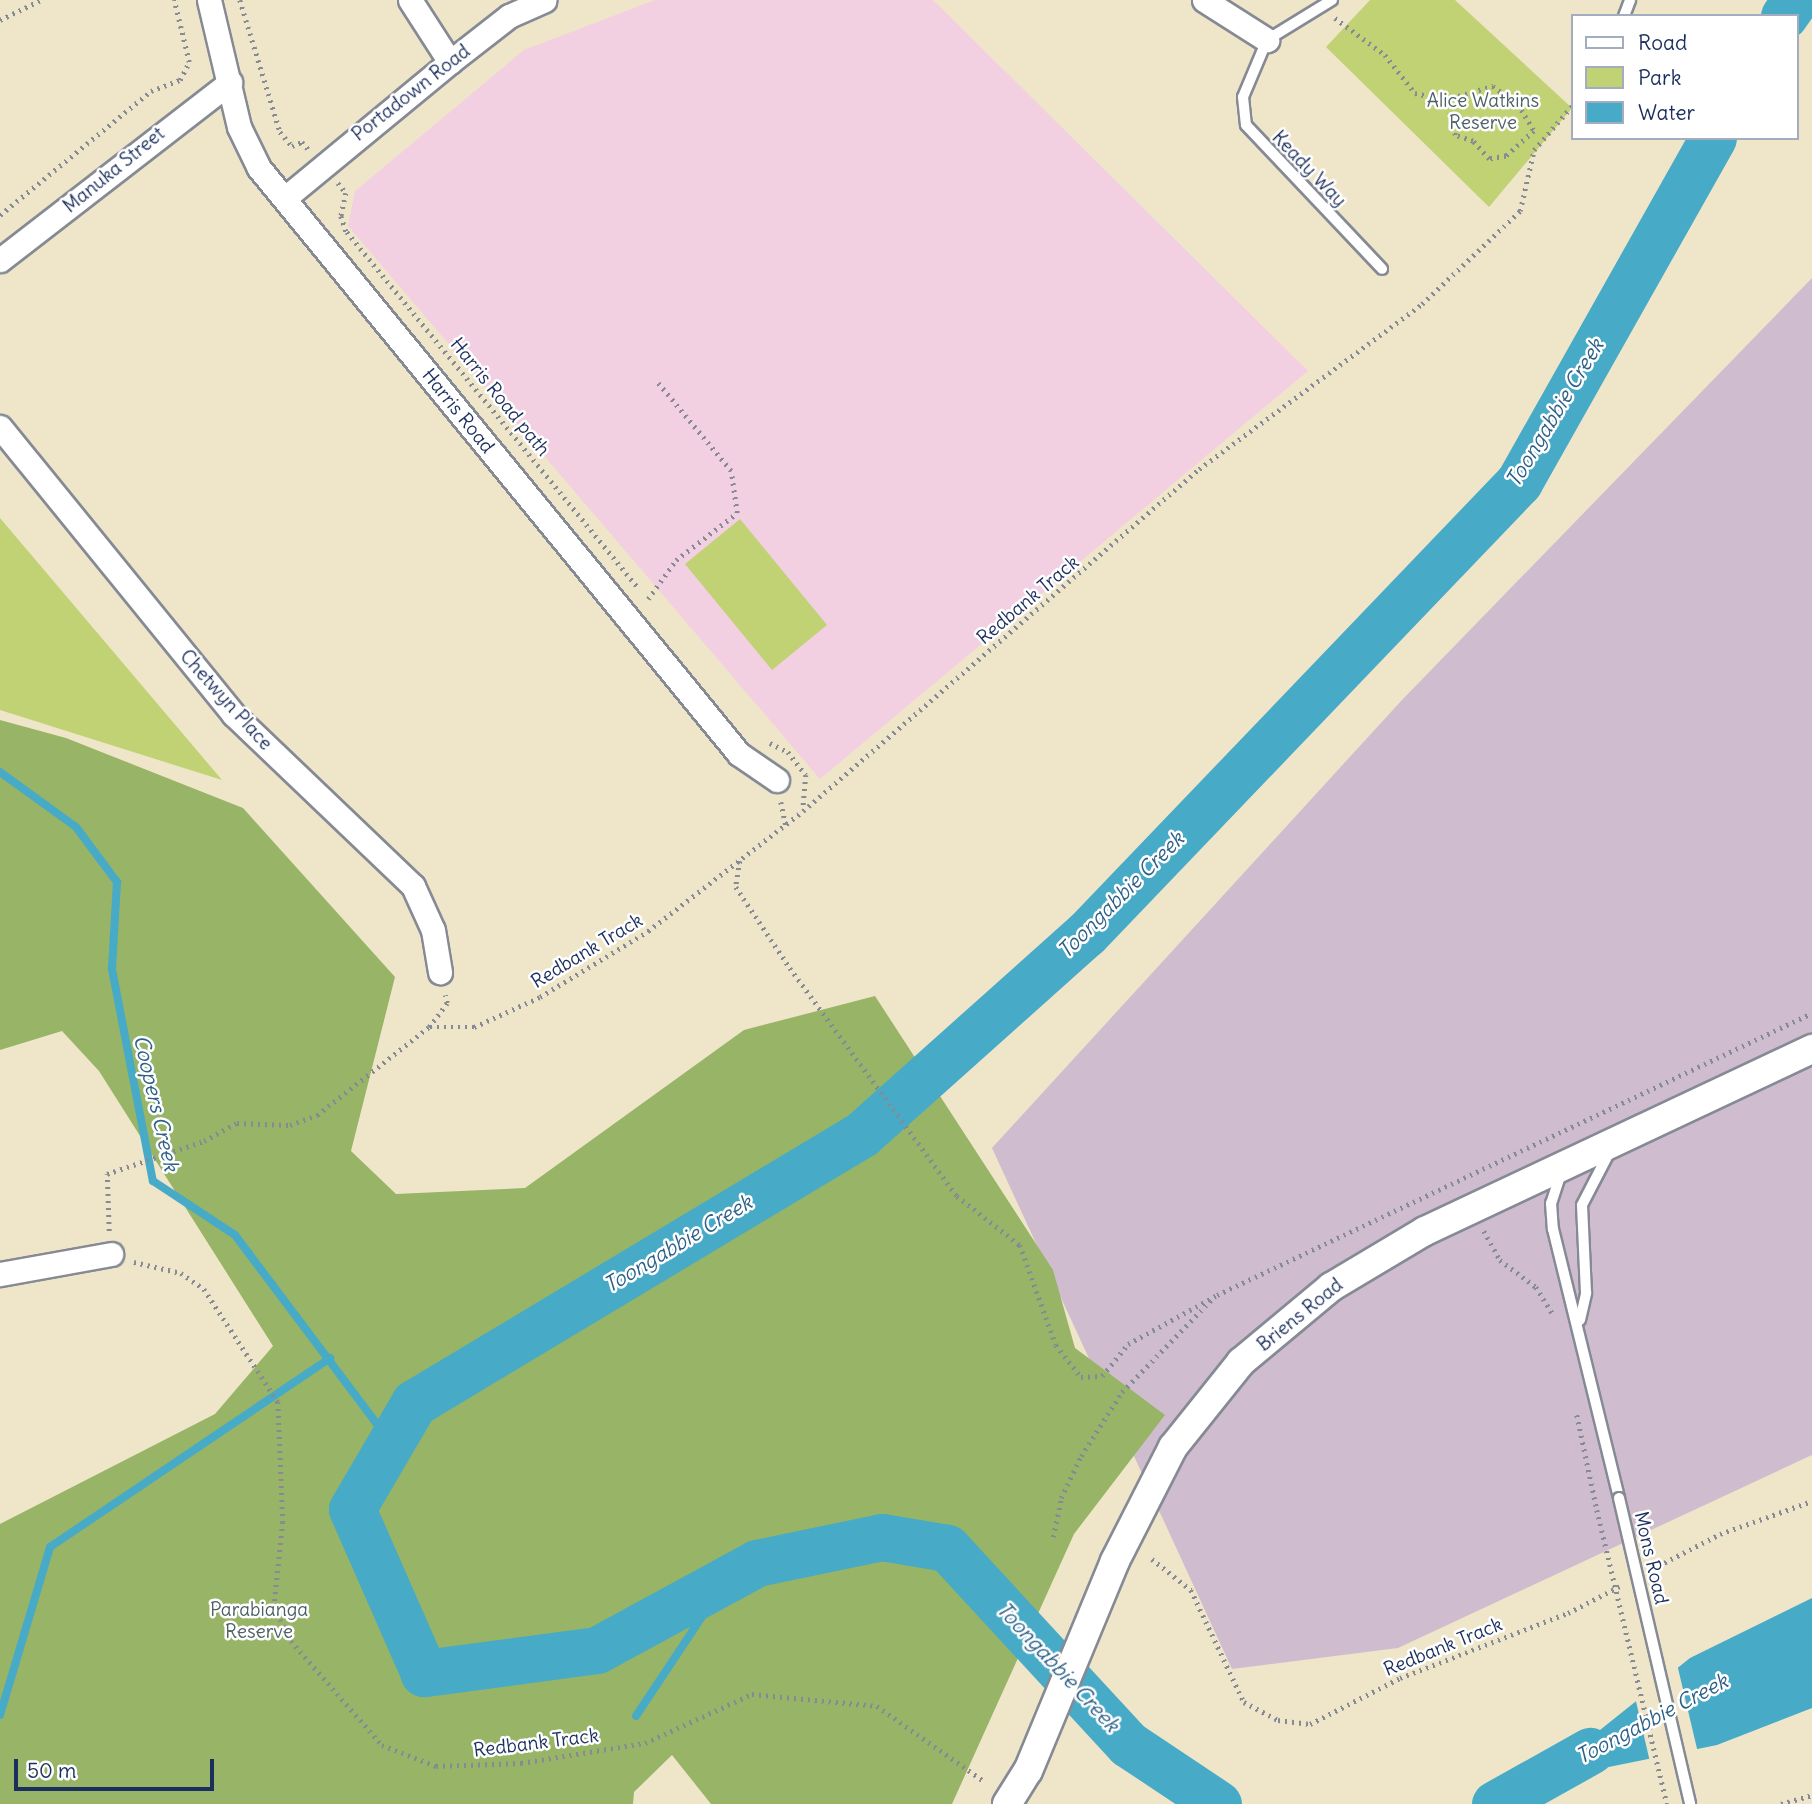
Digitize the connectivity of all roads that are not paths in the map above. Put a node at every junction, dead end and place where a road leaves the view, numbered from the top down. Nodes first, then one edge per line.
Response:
1 (209, 0) edge
2 (410, 0) edge
3 (545, 0) edge
4 (1204, 0) edge
5 (1332, 0) edge
6 (1267, 40) junction
7 (450, 62) junction
8 (230, 82) junction
9 (285, 198) junction
10 (0, 260) edge
11 (1382, 269) dead end
12 (0, 427) edge
13 (777, 780) dead end
14 (440, 972) road end
15 (1812, 1049) edge
16 (1620, 1139) junction
17 (1564, 1166) junction
18 (111, 1254) road end
19 (0, 1273) edge
20 (1580, 1320) junction
21 (1007, 1804) edge
22 (1690, 1804) edge

1 - 8 street, Harris Road
2 - 7 street
3 - 7 street, Portadown Road
4 - 6 street
5 - 6 lane
6 - 11 lane, Keady Way
7 - 9 street, Portadown Road
8 - 9 street, Harris Road
8 - 10 street, Manuka Street
9 - 13 street, Harris Road
12 - 14 street, Chetwyn Place
15 - 16 street, Briens Road
16 - 17 street, Briens Road
16 - 20 lane, Mons Road
17 - 20 lane, Mons Road
17 - 21 street, Briens Road
18 - 19 street
20 - 22 lane, Mons Road, bridge

